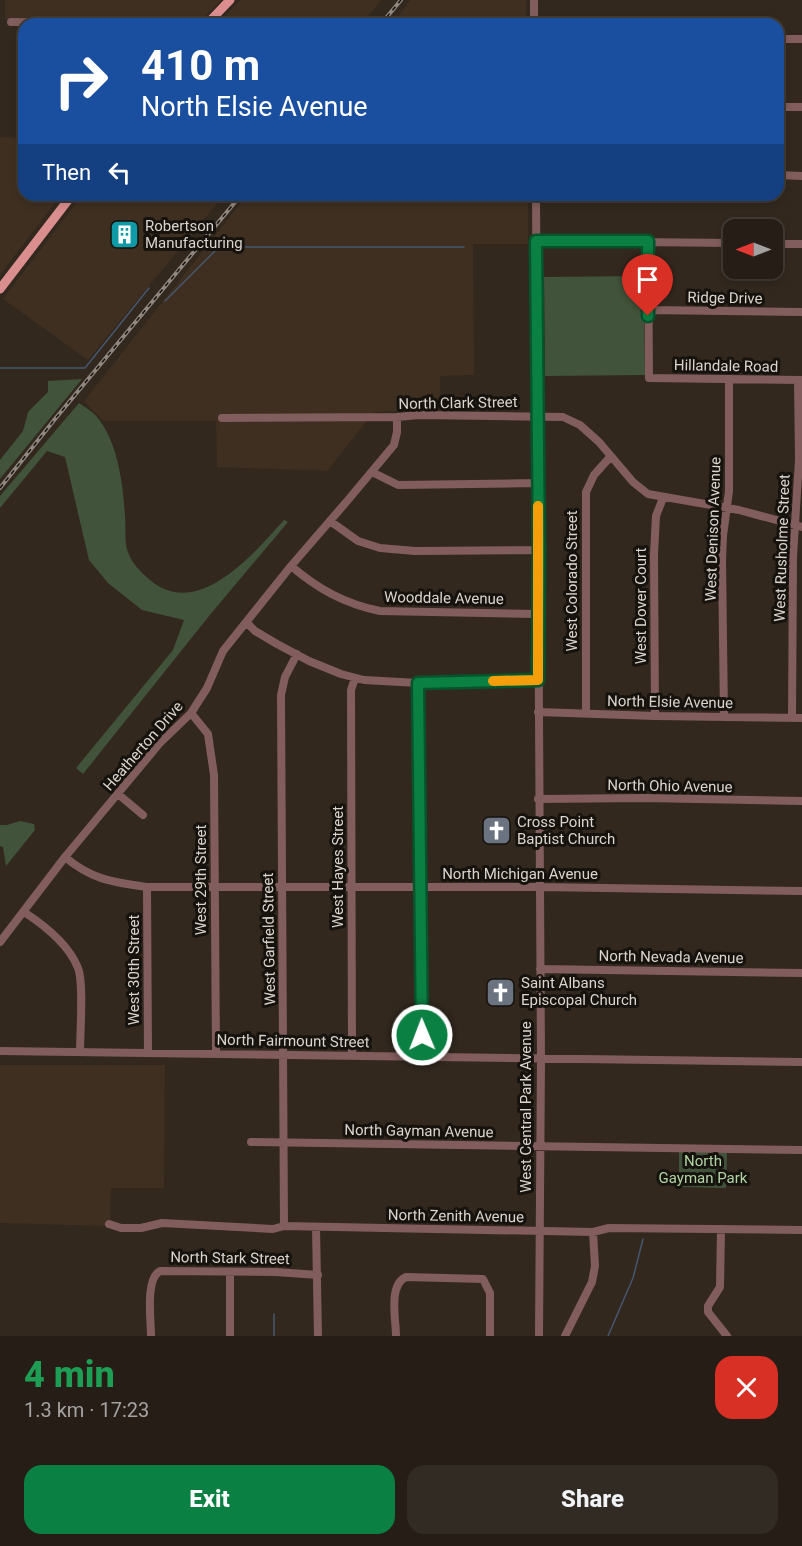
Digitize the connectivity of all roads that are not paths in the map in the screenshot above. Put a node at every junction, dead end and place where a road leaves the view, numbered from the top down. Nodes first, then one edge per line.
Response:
1 (230, 0) edge
2 (534, 0) edge
3 (213, 18) edge
4 (534, 18) edge
5 (11, 21) dead end
6 (18, 21) edge
7 (784, 39) edge
8 (802, 39) edge
9 (784, 107) edge
10 (802, 107) edge
11 (784, 175) edge
12 (802, 176) edge
13 (67, 201) edge
14 (536, 201) edge
15 (536, 241) junction
16 (648, 241) junction
17 (723, 243) edge
18 (783, 244) edge
19 (802, 244) edge
20 (0, 289) edge
21 (648, 310) junction
22 (802, 312) edge
23 (729, 379) junction
24 (800, 380) edge
25 (537, 415) junction
26 (397, 417) junction
27 (222, 418) dead end
28 (611, 456) junction
29 (372, 472) junction
30 (537, 483) junction
31 (663, 498) junction
32 (728, 508) junction
33 (330, 521) junction
34 (799, 526) edge
35 (539, 550) junction
36 (291, 566) junction
37 (537, 614) junction
38 (246, 622) junction
39 (297, 654) junction
40 (355, 678) junction
41 (538, 680) junction
42 (418, 683) junction
43 (538, 712) junction
44 (191, 713) junction
45 (586, 713) junction
46 (655, 716) junction
47 (724, 717) junction
48 (792, 718) junction
49 (802, 718) edge
50 (118, 794) junction
51 (538, 799) junction
52 (802, 801) edge
53 (143, 815) dead end
54 (65, 857) junction
55 (147, 887) junction
56 (214, 887) junction
57 (282, 887) junction
58 (351, 887) junction
59 (420, 887) junction
60 (540, 887) junction
61 (802, 891) edge
62 (24, 912) junction
63 (0, 942) edge
64 (540, 969) junction
65 (802, 973) edge
66 (0, 1051) edge
67 (80, 1051) junction
68 (148, 1053) junction
69 (216, 1053) junction
70 (284, 1054) junction
71 (352, 1056) junction
72 (422, 1056) junction
73 (541, 1059) junction
74 (802, 1062) edge
75 (251, 1142) dead end
76 (285, 1142) junction
77 (540, 1146) junction
78 (802, 1150) edge
79 (110, 1224) dead end
80 (284, 1226) junction
81 (316, 1227) junction
82 (721, 1229) junction
83 (802, 1230) edge
84 (540, 1231) junction
85 (593, 1232) junction
86 (230, 1272) junction
87 (318, 1275) junction
88 (151, 1336) edge
89 (230, 1336) edge
90 (318, 1336) edge
91 (396, 1336) edge
92 (490, 1336) edge
93 (539, 1336) edge
94 (565, 1336) edge
95 (727, 1336) edge

1 - 3 main road
2 - 4 street
5 - 6 street
7 - 8 street
9 - 10 street
11 - 12 street
13 - 20 main road
14 - 15 street, West Central Park Avenue
15 - 16 street
15 - 25 street, West Central Park Avenue
16 - 17 street
16 - 21 street
18 - 19 street
21 - 22 street, Ridge Drive
21 - 23 street, Hillandale Road
23 - 24 street, Hillandale Road
23 - 32 street, West Denison Avenue
24 - 34 street, West Rusholme Street
25 - 26 street, North Clark Street
25 - 28 street, North Clark Street
25 - 30 street, West Central Park Avenue
26 - 27 street, North Clark Street
26 - 29 street, Heatherton Drive
28 - 31 street, North Clark Street
28 - 45 street, West Colorado Street
29 - 30 street
29 - 33 street, Heatherton Drive
30 - 35 street, West Central Park Avenue
31 - 32 street, North Clark Street
31 - 46 street, West Dover Court
32 - 34 street, North Clark Street
32 - 47 street, West Denison Avenue
33 - 35 street
33 - 36 street, Heatherton Drive
34 - 48 street, West Rusholme Street
35 - 37 street, West Central Park Avenue
36 - 37 street, Wooddale Avenue
36 - 38 street, Heatherton Drive
37 - 41 street, West Central Park Avenue
38 - 39 street
38 - 44 street, Heatherton Drive
39 - 40 street
39 - 57 street, West Garfield Street
40 - 42 street
40 - 58 street, West Hayes Street
41 - 42 street
41 - 43 street, West Central Park Avenue
42 - 59 street
43 - 45 street, North Elsie Avenue
43 - 51 street, West Central Park Avenue
44 - 50 street, Heatherton Drive
44 - 56 street, West 29th Street
45 - 46 street, North Elsie Avenue
46 - 47 street, North Elsie Avenue
47 - 48 street, North Elsie Avenue
48 - 49 street, North Elsie Avenue
50 - 53 street
50 - 54 street, Heatherton Drive
51 - 52 street, North Ohio Avenue
51 - 60 street, West Central Park Avenue
54 - 55 street, North Michigan Avenue
54 - 62 street, Heatherton Drive
55 - 56 street, North Michigan Avenue
55 - 68 street, West 30th Street
56 - 57 street, North Michigan Avenue
56 - 69 street, West 29th Street
57 - 58 street, North Michigan Avenue
57 - 70 street, West Garfield Street
58 - 59 street, North Michigan Avenue
58 - 71 street, West Hayes Street
59 - 60 street, North Michigan Avenue
59 - 72 street
60 - 61 street, North Michigan Avenue
60 - 64 street, West Central Park Avenue
62 - 63 street, Heatherton Drive
62 - 67 street
64 - 65 street, North Nevada Avenue
64 - 73 street, West Central Park Avenue
66 - 67 street, North Fairmount Street
67 - 68 street, North Fairmount Street
68 - 69 street, North Fairmount Street
69 - 70 street, North Fairmount Street
70 - 71 street, North Fairmount Street
70 - 76 street, West Garfield Street
71 - 72 street, North Fairmount Street
72 - 73 street, North Fairmount Street
73 - 74 street, North Fairmount Street
73 - 77 street, West Central Park Avenue
75 - 76 street, North Gayman Avenue
76 - 77 street, North Gayman Avenue
76 - 80 street, West Garfield Street
77 - 78 street, North Gayman Avenue
77 - 84 street, West Central Park Avenue
79 - 80 street, North Zenith Avenue
80 - 81 street, North Zenith Avenue
81 - 84 street, North Zenith Avenue
81 - 87 street
82 - 83 street, North Zenith Avenue
82 - 85 street, North Zenith Avenue
82 - 95 street
84 - 85 street, North Zenith Avenue
84 - 93 street, West Central Park Avenue
85 - 94 street
86 - 87 street, North Stark Street
86 - 88 street, North Stark Street
86 - 89 street
87 - 90 street
91 - 92 street

